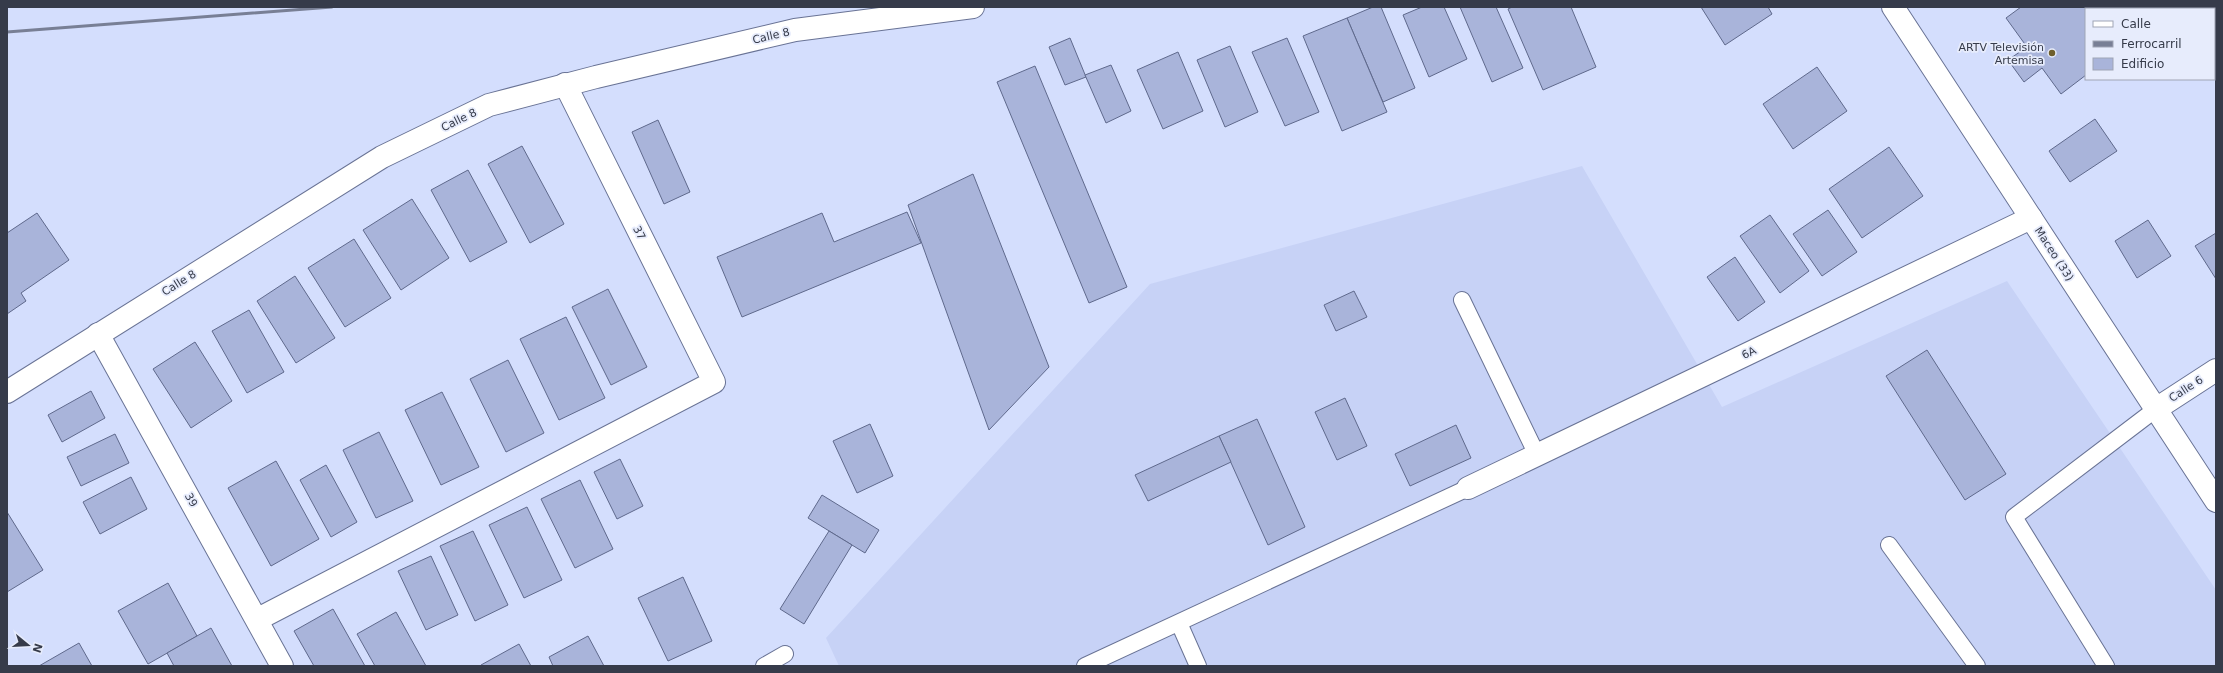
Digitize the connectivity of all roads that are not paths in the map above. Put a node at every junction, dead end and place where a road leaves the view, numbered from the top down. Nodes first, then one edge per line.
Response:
1 (973, 7) edge
2 (1900, 11) edge
3 (565, 84) junction
4 (2031, 218) junction
5 (1462, 300) dead end
6 (98, 334) junction
7 (2216, 370) edge
8 (7, 392) edge
9 (2156, 409) junction
10 (1537, 455) junction
11 (1468, 488) joint
12 (2216, 501) edge
13 (1889, 545) dead end
14 (258, 619) junction
15 (1179, 623) junction
16 (785, 654) dead end
17 (282, 666) edge
18 (764, 666) edge
19 (1085, 666) edge
20 (1198, 666) edge
21 (1977, 666) edge
22 (2106, 666) edge

1 - 3 street, Calle 8
2 - 4 street, Maceo (33)
3 - 6 street, Calle 8
3 - 14 street, 37
4 - 9 street, Maceo (33)
4 - 10 street, 6A
5 - 10 lane
6 - 8 street, Calle 8
6 - 14 street, 39
7 - 9 street, Calle 6
9 - 12 street, Maceo (33)
9 - 22 lane
10 - 11 street, 6A
11 - 15 lane
13 - 21 lane
14 - 17 street, 39
15 - 19 lane
15 - 20 lane
16 - 18 lane

